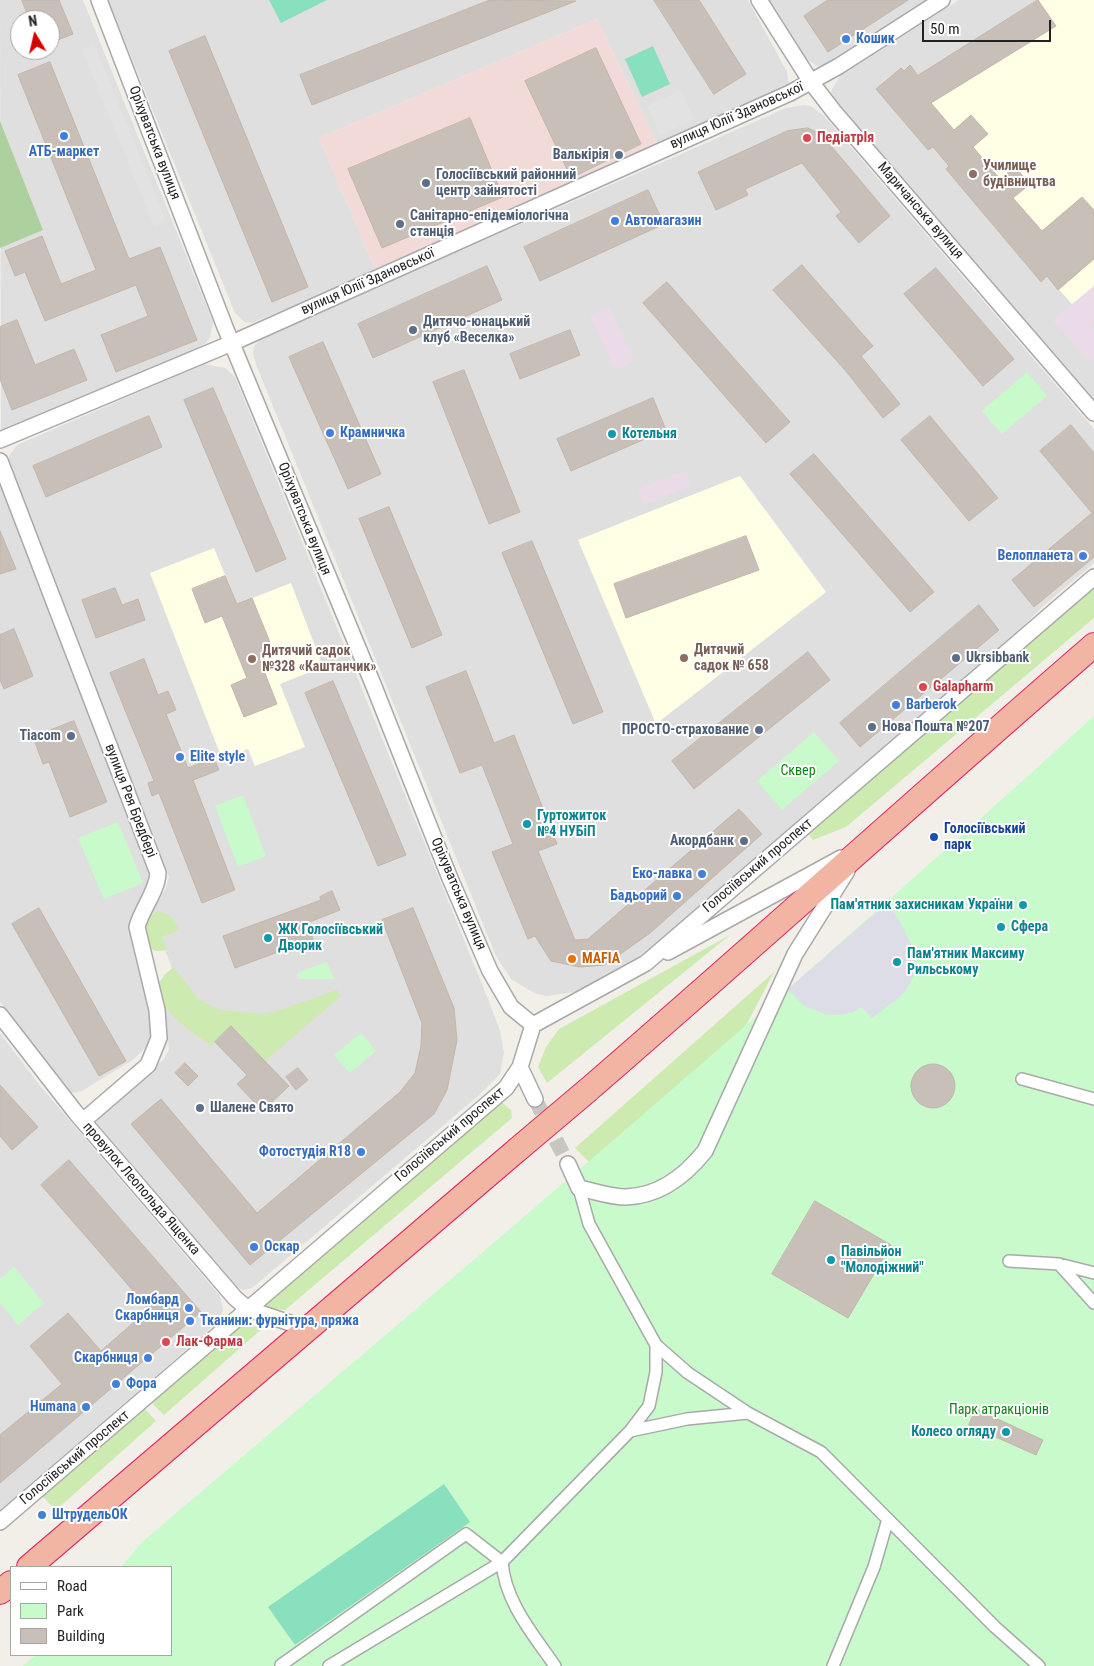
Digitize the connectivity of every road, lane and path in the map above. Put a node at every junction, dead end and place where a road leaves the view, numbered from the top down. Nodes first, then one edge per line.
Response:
1 (99, 0) edge
2 (759, 0) edge
3 (942, 0) edge
4 (811, 82) junction
5 (232, 343) junction
6 (1094, 413) edge
7 (0, 440) edge
8 (0, 461) edge
9 (1094, 577) edge
10 (1094, 645) edge
11 (862, 846) junction
12 (646, 963) junction
13 (0, 1015) edge
14 (533, 1025) junction
15 (520, 1067) junction
16 (1022, 1079) dead end
17 (535, 1099) tunnel mouth
18 (1094, 1099) edge
19 (83, 1120) junction
20 (568, 1164) tunnel mouth
21 (579, 1188) junction
22 (1009, 1261) dead end
23 (1059, 1264) junction
24 (1094, 1274) edge
25 (1094, 1303) edge
26 (248, 1309) junction
27 (308, 1329) junction
28 (656, 1345) junction
29 (748, 1413) junction
30 (630, 1431) junction
31 (888, 1519) junction
32 (0, 1522) edge
33 (502, 1562) junction
34 (30, 1566) edge
35 (10, 1583) edge
36 (0, 1592) edge
37 (281, 1665) edge
38 (329, 1666) edge
39 (555, 1666) edge
40 (833, 1666) edge
41 (1039, 1666) edge

1 - 5 street, Оріхуватська вулиця
2 - 4 street, Маричанська вулиця
3 - 4 street, вулиця Юлії Здановської
4 - 5 street, вулиця Юлії Здановської
4 - 6 street, Маричанська вулиця
5 - 7 street, вулиця Юлії Здановської
5 - 14 street, Оріхуватська вулиця
8 - 19 street, вулиця Рея Бредбері
9 - 12 street, Голосіївський проспект
10 - 11 highway
11 - 12 street
11 - 21 street
11 - 27 highway, bridge
12 - 14 street, Голосіївський проспект
13 - 19 street, провулок Леопольда Ященка
14 - 15 street, Голосіївський проспект
15 - 17 street
15 - 26 street, Голосіївський проспект
16 - 18 street
19 - 26 street, провулок Леопольда Ященка
20 - 21 street
21 - 28 street
22 - 23 street
23 - 24 street
23 - 25 street
26 - 27 street, провулок Леопольда Ященка
26 - 32 street, Голосіївський проспект
27 - 34 highway
28 - 29 street
28 - 30 street
29 - 30 street
29 - 31 street
30 - 33 street
31 - 40 street
31 - 41 street
33 - 37 street
33 - 38 street
33 - 39 street
35 - 36 highway

